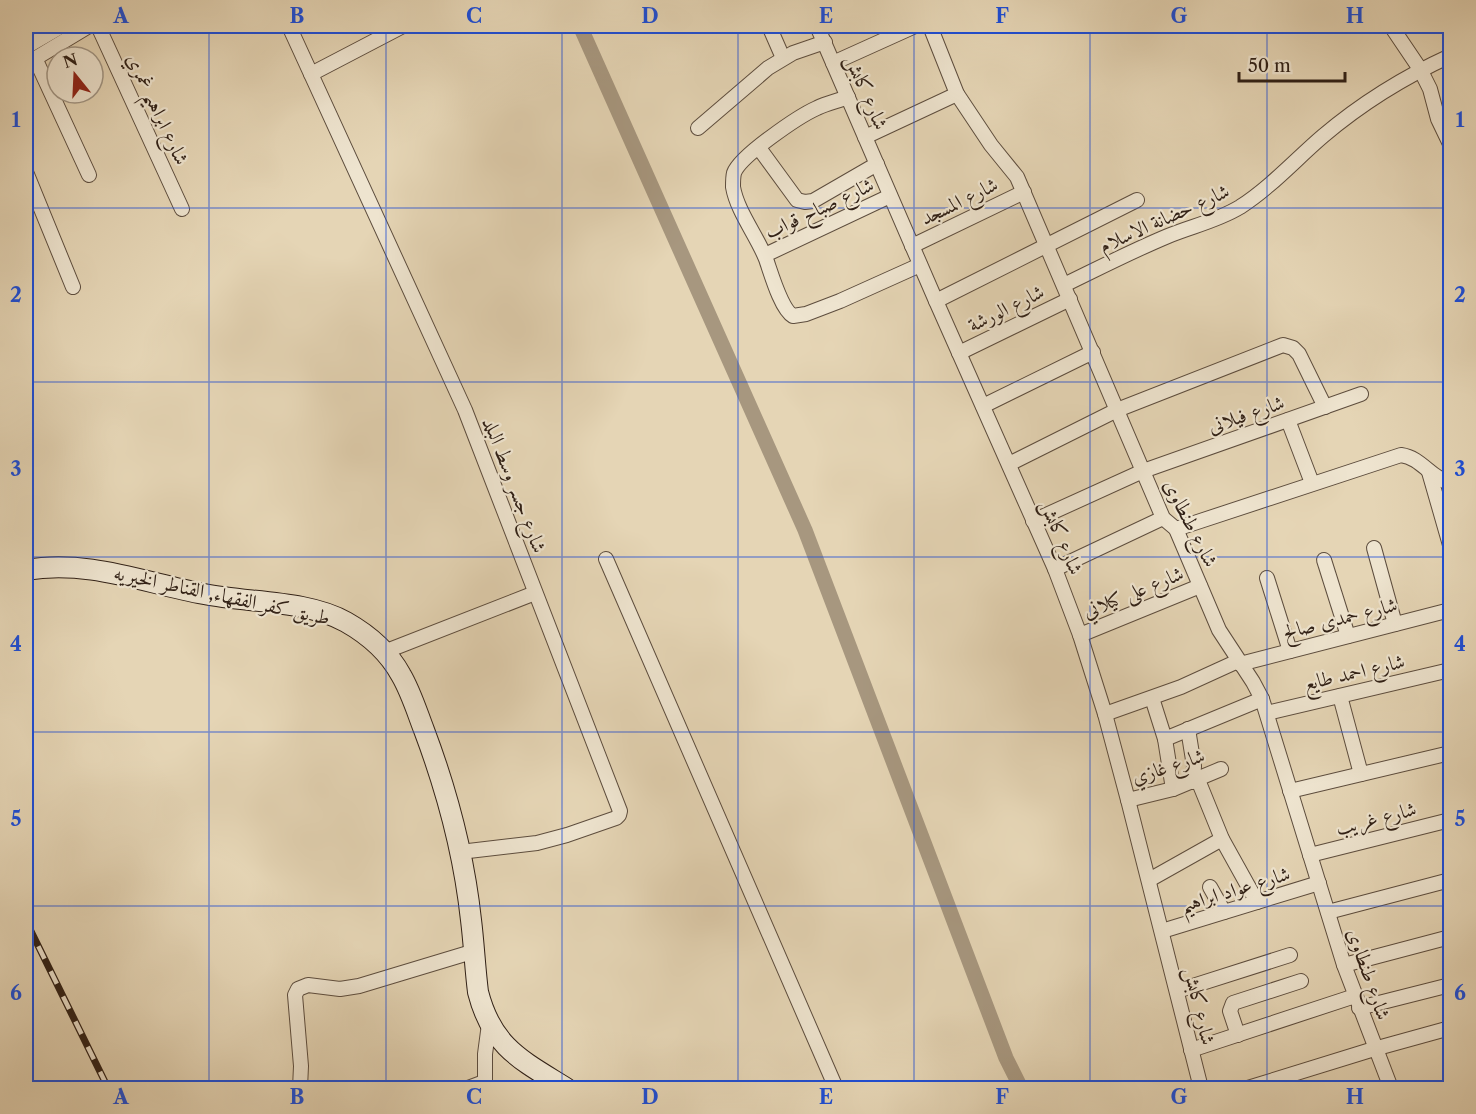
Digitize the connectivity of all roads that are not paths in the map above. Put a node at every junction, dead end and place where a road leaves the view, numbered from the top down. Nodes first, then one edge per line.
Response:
1 (62, 26) edge
2 (89, 26) edge
3 (98, 26) edge
4 (288, 26) edge
5 (403, 26) edge
6 (769, 26) edge
7 (817, 26) edge
8 (915, 26) edge
9 (930, 26) edge
10 (1391, 26) edge
11 (45, 30) edge
12 (825, 42) junction
13 (26, 47) edge
14 (1450, 56) edge
15 (783, 58) junction
16 (30, 61) edge
17 (833, 63) junction
18 (1420, 69) junction
19 (310, 74) junction
20 (957, 94) junction
21 (848, 97) junction
22 (698, 128) dead end
23 (865, 137) junction
24 (1450, 144) edge
25 (759, 148) junction
26 (877, 164) junction
27 (26, 172) edge
28 (89, 175) dead end
29 (1024, 192) junction
30 (890, 196) junction
31 (1137, 200) dead end
32 (182, 209) dead end
33 (1047, 245) junction
34 (912, 246) junction
35 (765, 255) junction
36 (920, 265) junction
37 (73, 287) dead end
38 (1067, 292) junction
39 (936, 301) junction
40 (1093, 352) junction
41 (959, 353) junction
42 (1361, 394) dead end
43 (983, 406) junction
44 (1325, 407) junction
45 (1117, 410) junction
46 (1288, 420) junction
47 (1009, 464) junction
48 (1143, 471) junction
49 (1429, 472) junction
50 (1312, 483) junction
51 (1450, 483) edge
52 (1163, 518) junction
53 (1033, 521) junction
54 (1176, 529) junction
55 (1450, 545) edge
56 (1374, 548) dead end
57 (606, 559) dead end
58 (1324, 560) dead end
59 (1055, 569) junction
60 (26, 570) edge
61 (1267, 578) dead end
62 (1200, 586) junction
63 (535, 593) junction
64 (1450, 610) edge
65 (1395, 624) junction
66 (1080, 635) junction
67 (1348, 636) junction
68 (1290, 651) junction
69 (384, 652) junction
70 (1239, 662) junction
71 (1450, 670) edge
72 (1340, 696) junction
73 (1152, 698) junction
74 (1265, 706) junction
75 (1105, 714) junction
76 (1188, 729) junction
77 (1165, 739) junction
78 (1450, 753) edge
79 (1221, 769) dead end
80 (1361, 774) junction
81 (1195, 781) junction
82 (1173, 789) junction
83 (1290, 791) junction
84 (1128, 800) junction
85 (1450, 820) edge
86 (1222, 839) junction
87 (460, 852) junction
88 (1310, 855) junction
89 (1149, 880) junction
90 (1450, 880) edge
91 (1319, 883) junction
92 (1210, 887) dead end
93 (1257, 902) junction
94 (1224, 912) junction
95 (1328, 912) junction
96 (1162, 931) junction
97 (1450, 937) edge
98 (475, 951) junction
99 (1290, 955) dead end
100 (1344, 965) junction
101 (1301, 981) dead end
102 (1450, 985) edge
103 (1177, 991) junction
104 (1357, 1002) junction
105 (489, 1024) junction
106 (1450, 1028) edge
107 (1238, 1035) junction
108 (1374, 1049) junction
109 (1191, 1050) junction
110 (485, 1085) edge
111 (300, 1089) edge
112 (468, 1089) edge
113 (566, 1089) edge
114 (836, 1089) edge
115 (1201, 1089) edge
116 (1248, 1089) edge
117 (1391, 1089) edge

1 - 11 street
2 - 16 street
3 - 32 street, شارع ابراهيم غمري
4 - 19 street, شارع جسر وسط البلد
5 - 19 street
6 - 15 street
7 - 12 street, شارع كابش
8 - 17 street
9 - 20 street, شارع طنطاوى
10 - 18 street
11 - 13 street
12 - 15 street
12 - 17 street, شارع كابش
14 - 18 street, شارع حضانة الاسلام
15 - 22 street
16 - 28 street
17 - 21 street, شارع كابش
18 - 24 street
18 - 38 street, شارع حضانة الاسلام
19 - 63 street, شارع جسر وسط البلد
20 - 23 street
20 - 29 street, شارع طنطاوى
21 - 23 street, شارع كابش
21 - 25 street
23 - 26 street, شارع كابش
25 - 26 street
25 - 35 street
26 - 30 street, شارع كابش
27 - 37 street
29 - 33 street, شارع طنطاوى
29 - 34 street, شارع المسجد
30 - 34 street, شارع كابش
30 - 35 street, شارع صباح قواب
31 - 33 street, شارع حضانة الاسلام
33 - 38 street, شارع طنطاوى
33 - 39 street, شارع حضانة الاسلام
34 - 36 street, شارع كابش
35 - 36 street
36 - 39 street, شارع كابش
38 - 40 street, شارع طنطاوى
38 - 41 street, شارع الورشة
39 - 41 street, شارع كابش
40 - 43 street
40 - 45 street, شارع طنطاوى
41 - 43 street, شارع كابش
42 - 44 street, شارع فيلانى
43 - 47 street, شارع كابش
44 - 45 street
44 - 46 street, شارع فيلانى
45 - 47 street
45 - 48 street, شارع طنطاوى
46 - 48 street, شارع فيلانى
46 - 50 street
47 - 53 street, شارع كابش
48 - 52 street, شارع طنطاوى
48 - 53 street, شارع فيلانى
49 - 50 street
49 - 51 street
49 - 55 street
50 - 54 street
52 - 54 street, شارع طنطاوى
52 - 59 street
53 - 59 street, شارع كابش
54 - 62 street, شارع طنطاوى
56 - 65 street
57 - 114 street
58 - 67 street
59 - 66 street, شارع كابش
60 - 69 street, طريق كفر الفقهاء, القناطر الخيريه
61 - 68 street
62 - 66 street, شارع على كيلاني
62 - 70 street, شارع طنطاوى
63 - 69 street
63 - 87 street, شارع جسر وسط البلد
64 - 65 street, شارع حمدى صالح
65 - 67 street, شارع حمدى صالح
66 - 75 street, شارع كابش
67 - 68 street, شارع حمدى صالح
68 - 70 street, شارع حمدى صالح
69 - 87 street, طريق كفر الفقهاء, القناطر الخيريه
70 - 73 street, شارع حمدى صالح
70 - 74 street, شارع طنطاوى
71 - 72 street, شارع احمد طايع
72 - 74 street, شارع احمد طايع
72 - 80 street
73 - 75 street, شارع حمدى صالح
73 - 77 street
74 - 76 street, شارع احمد طايع
74 - 83 street, شارع طنطاوى
75 - 84 street, شارع كابش
76 - 77 street, شارع احمد طايع
76 - 81 street
77 - 82 street
78 - 80 street
79 - 81 street, شارع غازي
80 - 83 street
81 - 82 street, شارع غازي
81 - 86 street
82 - 84 street, شارع غازي
83 - 88 street, شارع طنطاوى
84 - 89 street, شارع كابش
85 - 88 street, شارع غريب
86 - 89 street
86 - 93 street
87 - 98 street, طريق كفر الفقهاء, القناطر الخيريه
88 - 91 street, شارع طنطاوى
89 - 96 street, شارع كابش
90 - 95 street
91 - 93 street, شارع عواد ابراهيم
91 - 95 street, شارع طنطاوى
92 - 94 street
93 - 94 street, شارع عواد ابراهيم
94 - 96 street, شارع عواد ابراهيم
95 - 100 street, شارع طنطاوى
96 - 103 street, شارع كابش
97 - 100 street
98 - 105 street, طريق كفر الفقهاء, القناطر الخيريه
98 - 111 street
99 - 103 street
100 - 104 street, شارع طنطاوى
101 - 107 street
102 - 104 street
103 - 109 street, شارع كابش
104 - 107 street
104 - 108 street, شارع طنطاوى
105 - 110 street
105 - 113 street, طريق كفر الفقهاء, القناطر الخيريه
106 - 108 street
107 - 109 street
108 - 116 street
108 - 117 street, شارع طنطاوى
109 - 115 street, شارع كابش
110 - 112 street

